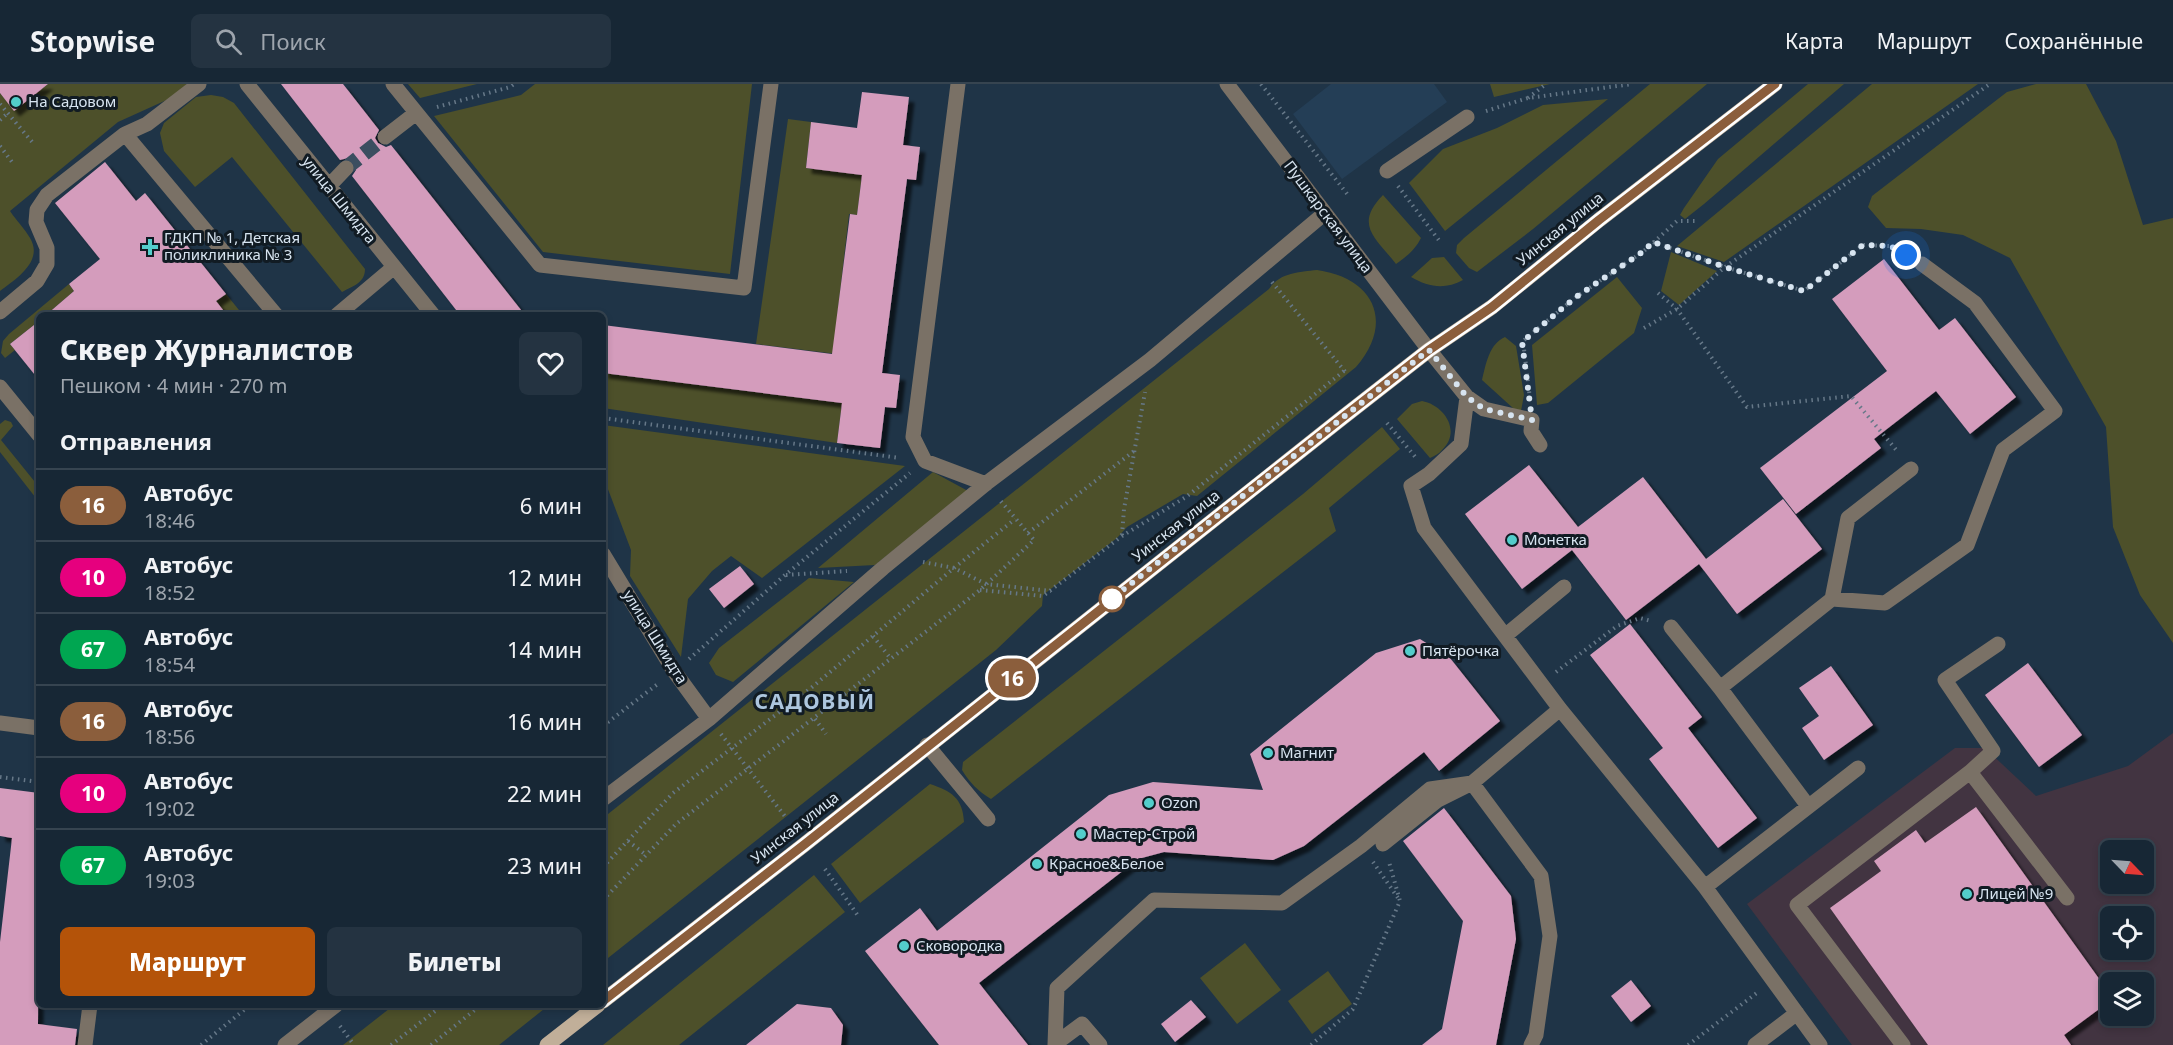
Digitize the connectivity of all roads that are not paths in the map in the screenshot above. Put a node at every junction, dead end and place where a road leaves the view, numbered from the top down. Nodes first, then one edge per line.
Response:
1 (198, 84) edge
2 (247, 84) edge
3 (393, 84) edge
4 (771, 84) edge
5 (958, 84) edge
6 (1227, 84) edge
7 (1775, 84) edge
8 (416, 113) junction
9 (1467, 117) road end
10 (125, 134) junction
11 (385, 137) tunnel mouth
12 (346, 168) tunnel mouth
13 (1387, 171) road end
14 (328, 187) junction
15 (1325, 213) junction
16 (1922, 264) road end
17 (394, 267) junction
18 (0, 312) edge
19 (273, 312) edge
20 (341, 312) edge
21 (431, 312) edge
22 (1429, 350) junction
23 (0, 387) edge
24 (1467, 397) junction
25 (36, 431) edge
26 (1540, 445) dead end
27 (1911, 469) road end
28 (986, 484) junction
29 (606, 559) edge
30 (1564, 587) dead end
31 (1832, 599) junction
32 (1671, 627) road end
33 (1506, 635) junction
34 (1998, 644) dead end
35 (1720, 688) junction
36 (1560, 709) junction
37 (710, 719) junction
38 (0, 723) edge
39 (36, 728) edge
40 (927, 746) junction
41 (1858, 768) dead end
42 (1970, 772) junction
43 (1472, 783) junction
44 (606, 797) edge
45 (1808, 806) junction
46 (988, 819) dead end
47 (1383, 844) road end
48 (1705, 887) junction
49 (2067, 898) dead end
50 (606, 999) edge
51 (90, 1008) edge
52 (332, 1008) edge
53 (594, 1008) edge
54 (1797, 1013) junction
55 (1055, 1044) edge
56 (85, 1045) edge
57 (285, 1045) edge
58 (547, 1045) edge
59 (1100, 1045) edge
60 (1531, 1045) edge
61 (1755, 1045) edge
62 (1820, 1045) edge
63 (1903, 1045) edge

1 - 10 street
2 - 14 street, улица Шмидта
3 - 8 street
4 - 8 street
5 - 28 street
6 - 15 street, Пушкарская улица
7 - 22 main road, Уинская улица
8 - 11 street
9 - 13 street
10 - 18 street
10 - 19 street
12 - 14 street
14 - 17 street, улица Шмидта
15 - 22 street, Пушкарская улица
15 - 28 street
16 - 31 street
17 - 20 street
17 - 21 street, улица Шмидта
22 - 24 street, Пушкарская улица
22 - 40 main road, Уинская улица
23 - 25 street
24 - 26 street
24 - 33 street
27 - 31 street
28 - 37 street
29 - 37 street, улица Шмидта
30 - 33 street
31 - 35 street
32 - 35 street
33 - 36 street
34 - 42 street
35 - 45 street
36 - 43 street
36 - 48 street
37 - 44 street
38 - 39 street
40 - 46 street
40 - 50 main road, Уинская улица
41 - 45 street
42 - 49 street
42 - 63 street
43 - 47 street
43 - 55 street
43 - 60 street
45 - 48 street
48 - 54 street
51 - 56 street
52 - 57 street
53 - 58 main road
54 - 61 street
54 - 62 street
55 - 59 street

